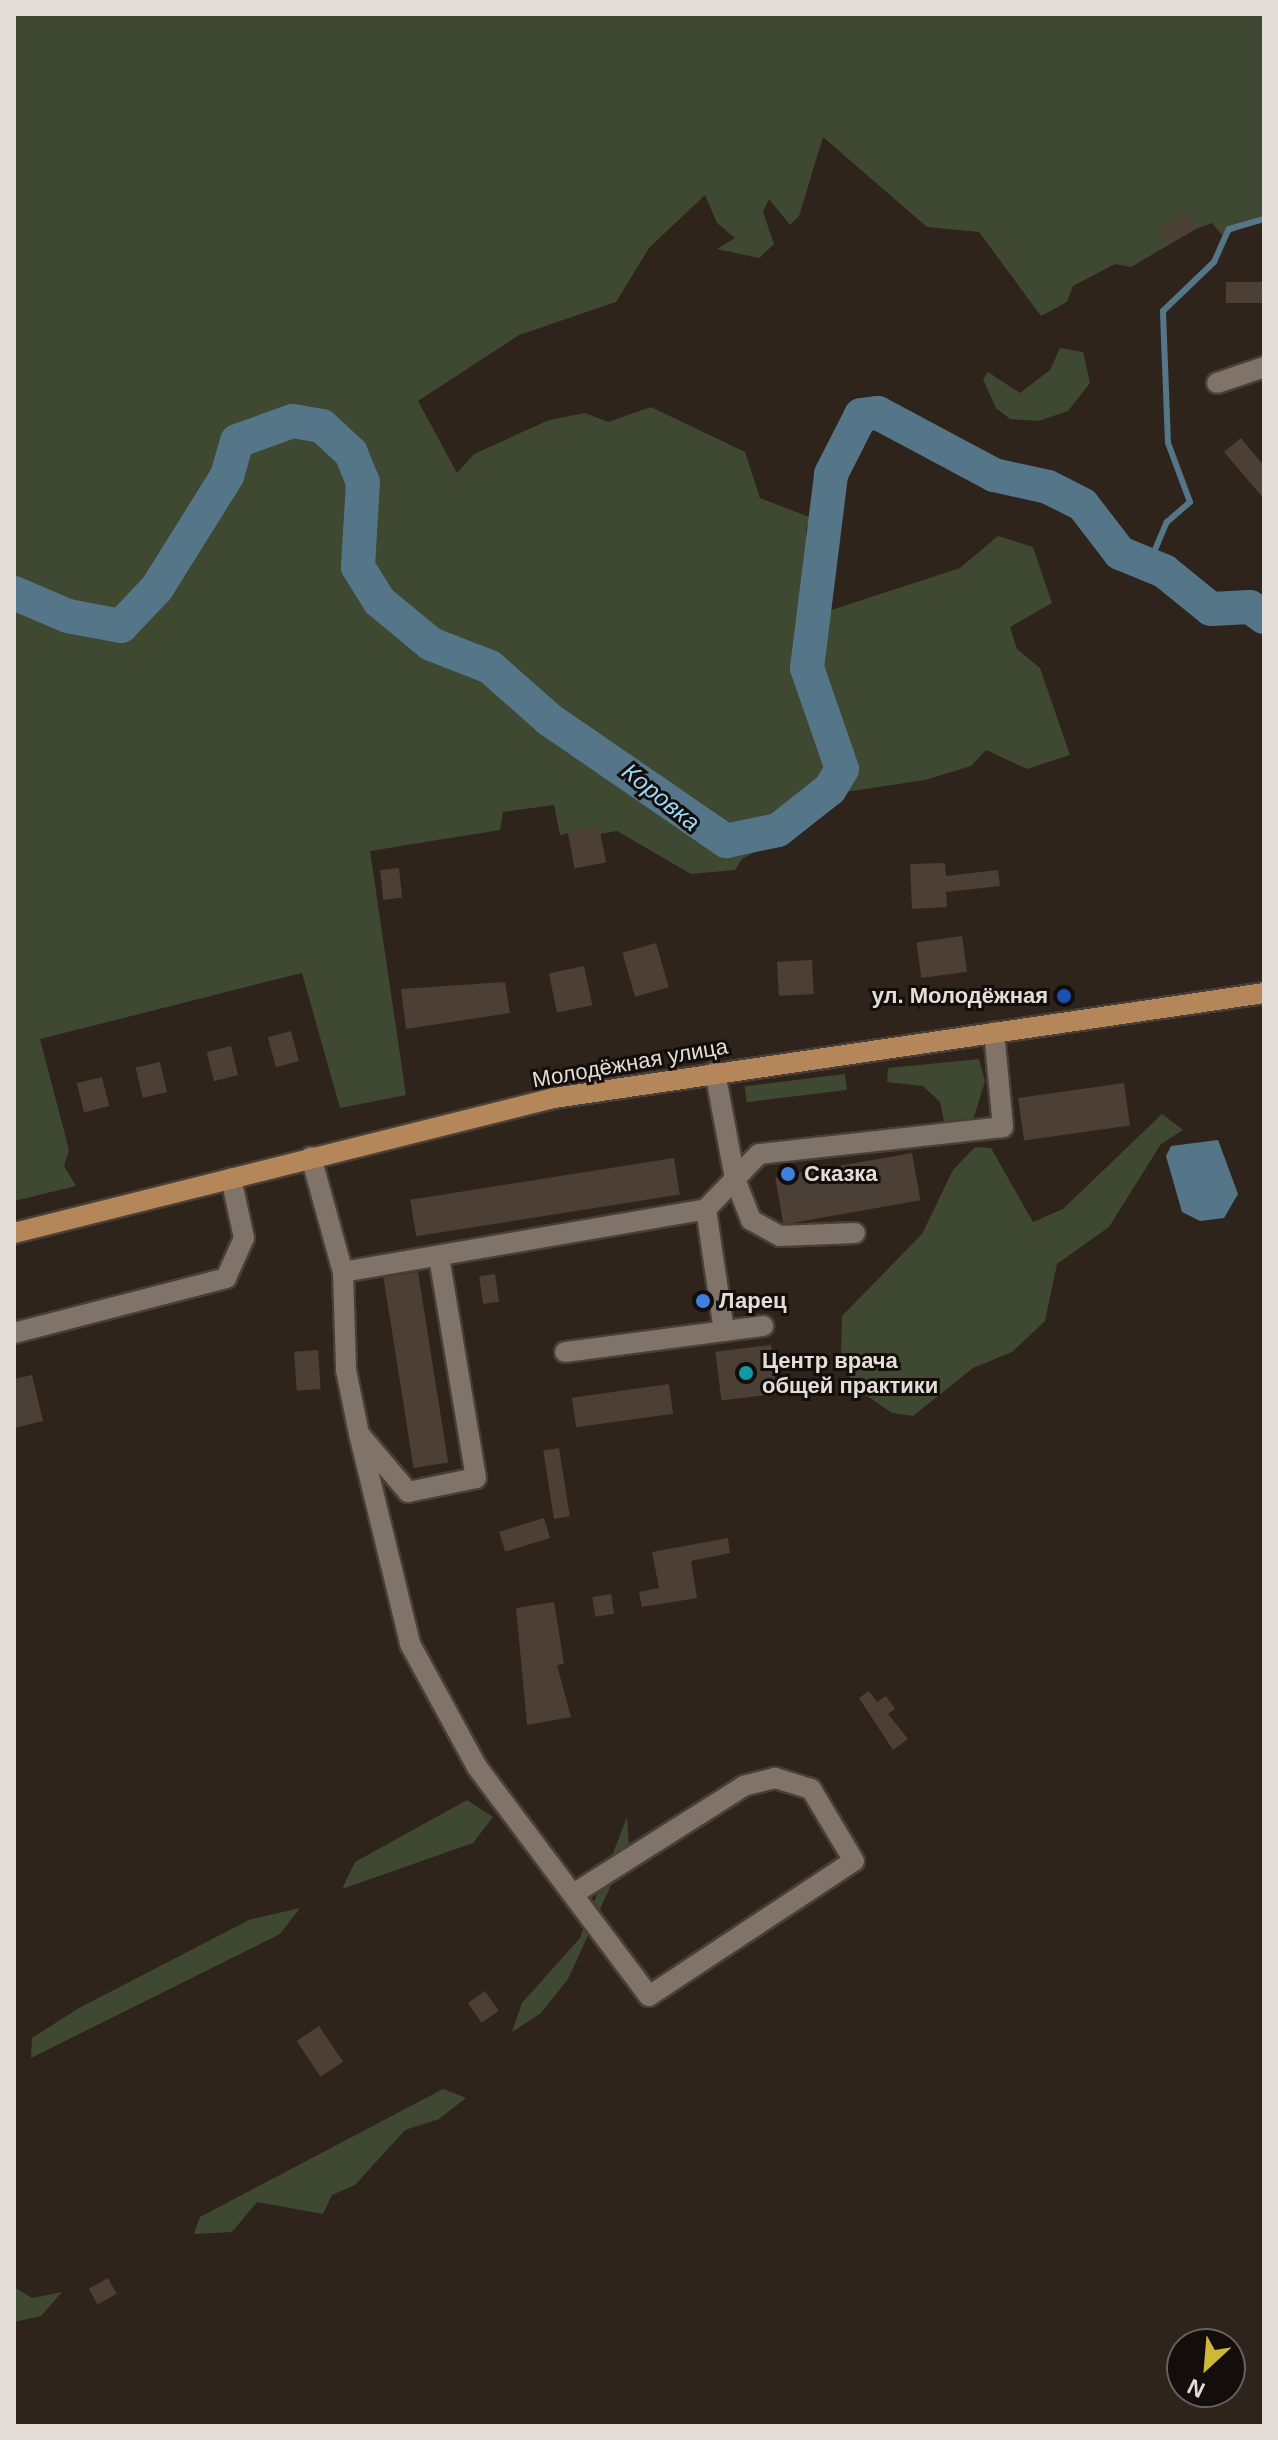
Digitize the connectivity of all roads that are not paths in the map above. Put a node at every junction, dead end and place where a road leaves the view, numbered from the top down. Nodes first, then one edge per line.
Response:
1 (1264, 367) edge
2 (1217, 383) dead end
3 (1264, 993) edge
4 (994, 1032) junction
5 (715, 1072) junction
6 (311, 1157) junction
7 (231, 1178) junction
8 (735, 1179) junction
9 (706, 1209) junction
10 (14, 1233) edge
11 (855, 1233) dead end
12 (439, 1257) junction
13 (343, 1272) junction
14 (763, 1326) dead end
15 (724, 1331) junction
16 (14, 1333) edge
17 (565, 1352) dead end
18 (359, 1434) junction
19 (573, 1894) junction

1 - 2 street
3 - 4 main road, Молодёжная улица
4 - 5 main road, Молодёжная улица
4 - 8 street
5 - 6 main road, Молодёжная улица
5 - 8 street
6 - 7 main road, Молодёжная улица
6 - 13 street
7 - 10 main road, Молодёжная улица
7 - 16 street
8 - 9 street
8 - 11 street
9 - 12 street
9 - 15 street
12 - 13 street
12 - 18 street
13 - 18 street
14 - 15 street
15 - 17 street
18 - 19 street
19 - 19 street

